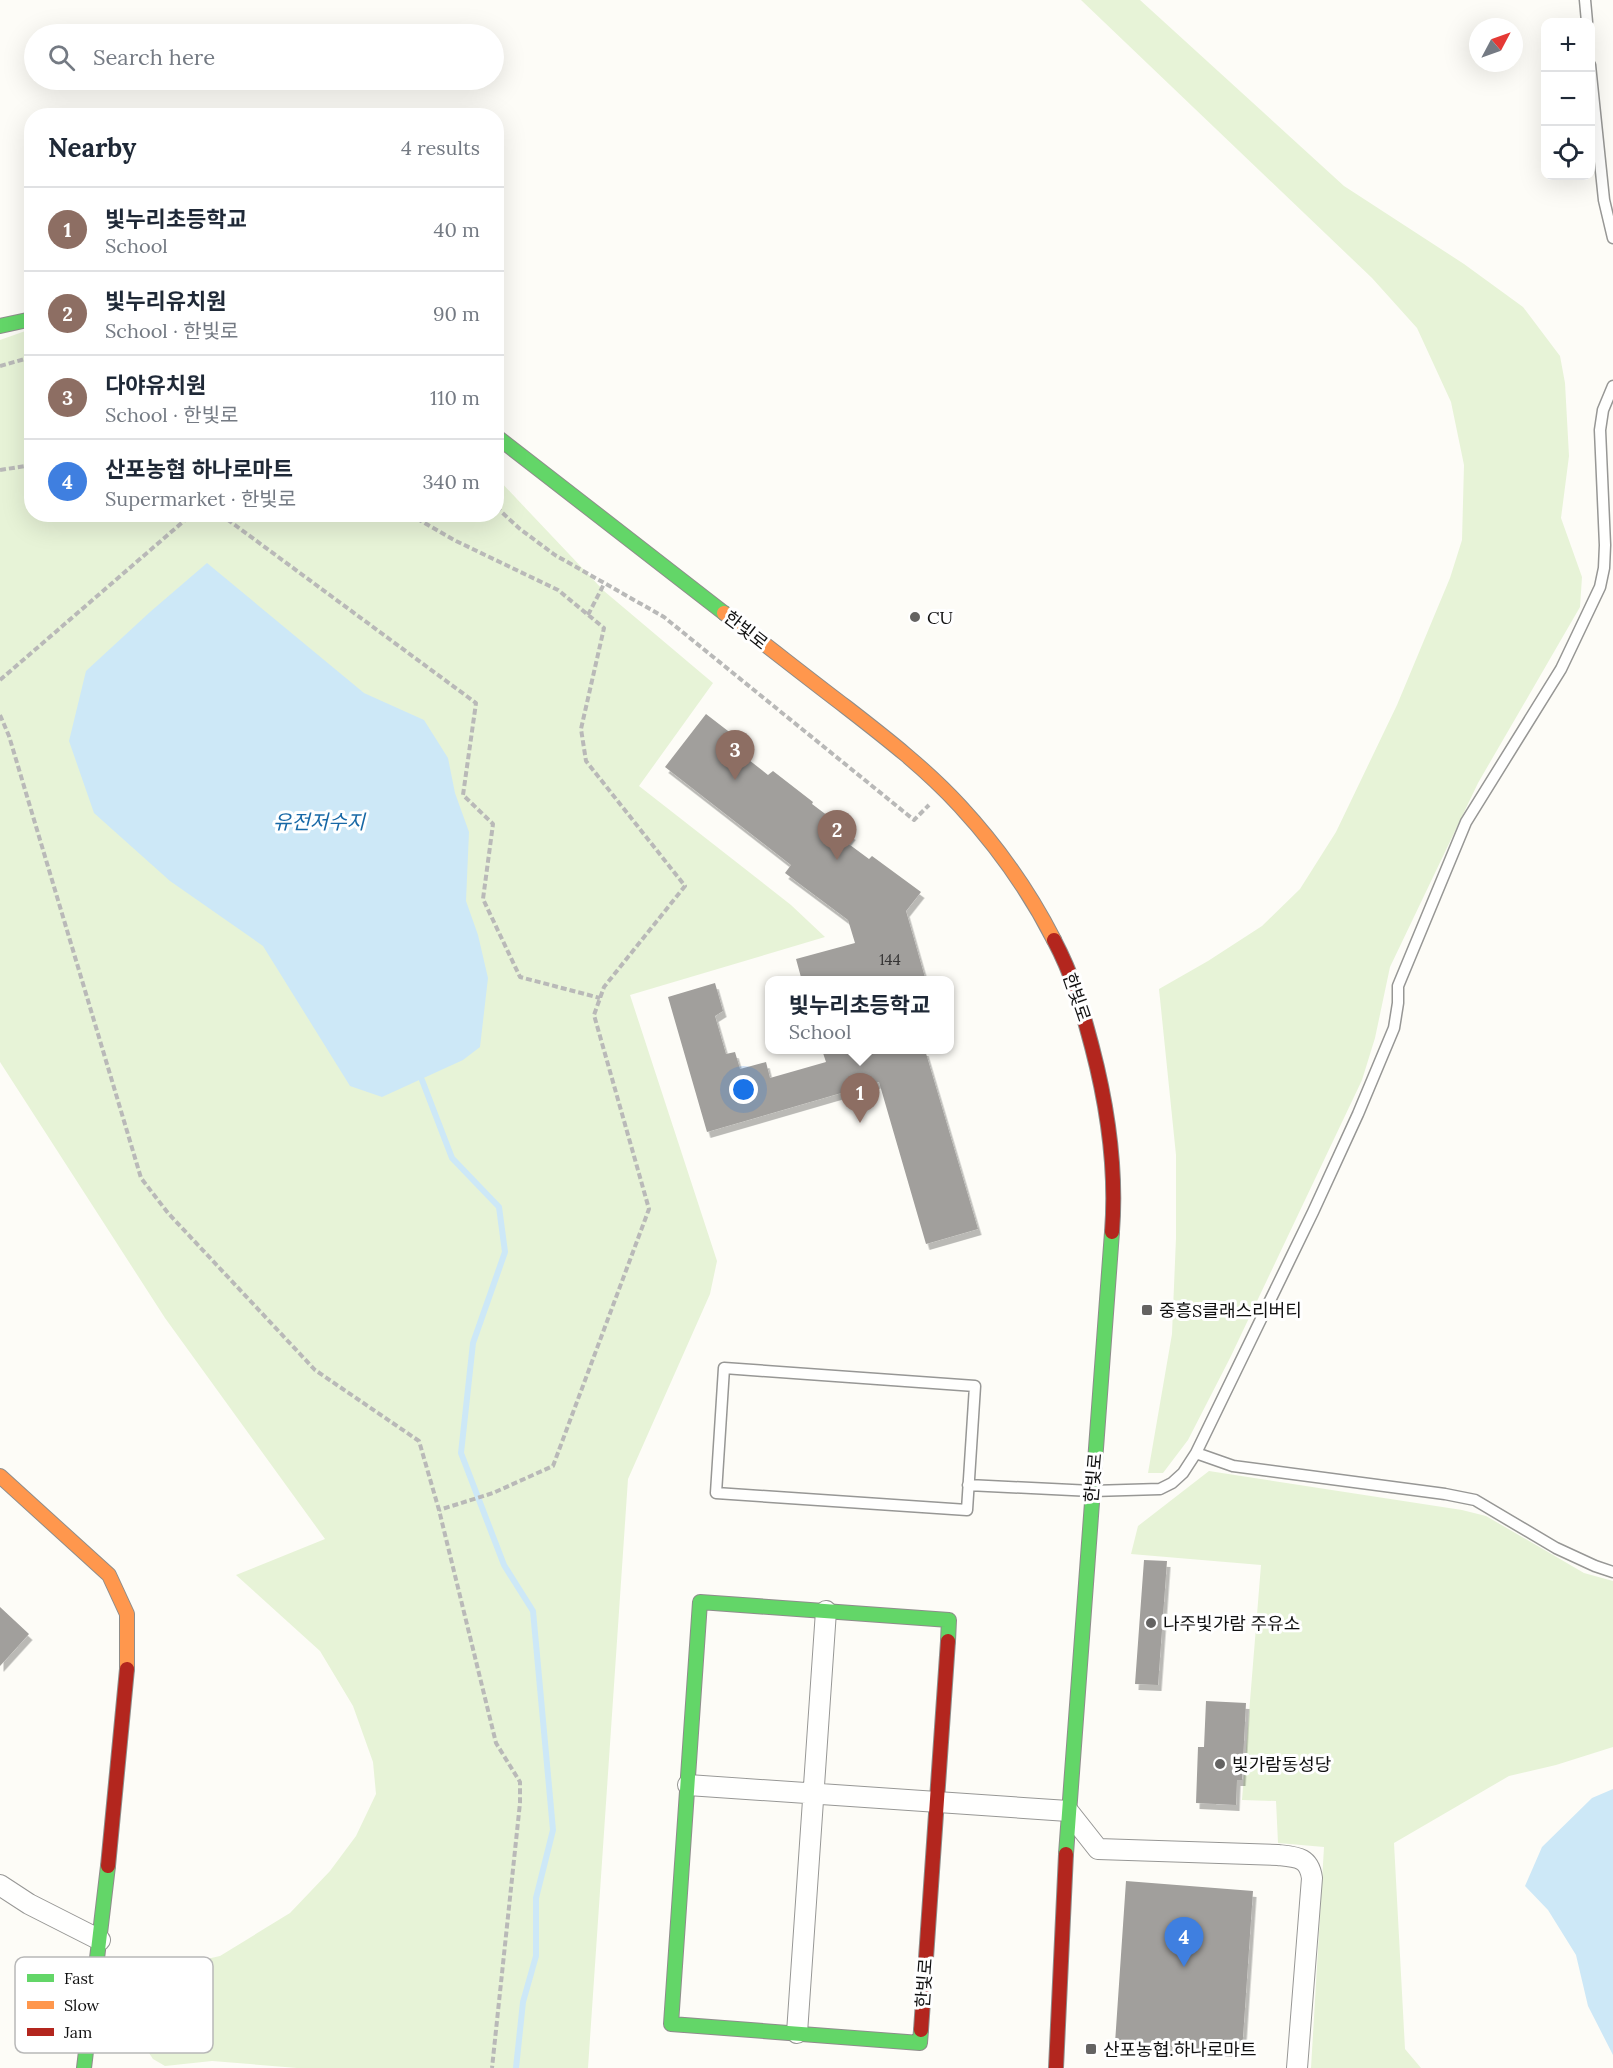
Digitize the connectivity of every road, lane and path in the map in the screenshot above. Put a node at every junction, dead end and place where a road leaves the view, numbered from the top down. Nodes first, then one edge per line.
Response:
1 (1585, 0) edge
2 (1587, 18) edge
3 (1591, 72) edge
4 (1613, 238) edge
5 (24, 321) edge
6 (0, 326) edge
7 (24, 359) edge
8 (0, 366) edge
9 (1613, 386) edge
10 (504, 442) edge
11 (24, 466) edge
12 (0, 470) edge
13 (504, 514) edge
14 (183, 522) edge
15 (231, 522) edge
16 (424, 522) edge
17 (604, 584) junction
18 (588, 615) junction
19 (0, 680) edge
20 (0, 715) edge
21 (944, 790) junction
22 (600, 998) junction
23 (1196, 1453) junction
24 (0, 1476) edge
25 (968, 1485) junction
26 (1092, 1491) junction
27 (439, 1510) junction
28 (1613, 1572) edge
29 (826, 1611) junction
30 (688, 1785) junction
31 (814, 1792) junction
32 (936, 1801) junction
33 (1068, 1811) junction
34 (0, 1885) edge
35 (100, 1940) junction
36 (98, 1957) edge
37 (797, 2033) junction
38 (86, 2053) edge
39 (84, 2068) edge
40 (492, 2068) edge
41 (1056, 2068) edge
42 (1298, 2068) edge

1 - 2 lane
3 - 4 lane
5 - 6 street
7 - 8 path
9 - 23 lane
10 - 21 street, 한빛로
11 - 12 path
13 - 17 path
14 - 19 path
15 - 22 path
16 - 18 path
17 - 18 path
17 - 21 path
18 - 22 path
20 - 27 path
21 - 26 street, 한빛로
22 - 27 path
23 - 26 lane
23 - 28 lane
24 - 35 street
25 - 25 lane
25 - 26 lane
26 - 33 street, 한빛로
27 - 40 path
29 - 30 street, 한빛로
29 - 31 street
29 - 32 street, 한빛로
30 - 31 street
30 - 37 street, 한빛로
31 - 32 street
31 - 37 street
32 - 33 street
32 - 37 street, 한빛로
33 - 41 street, 한빛로
33 - 42 street
34 - 35 street
35 - 36 street
38 - 39 street

